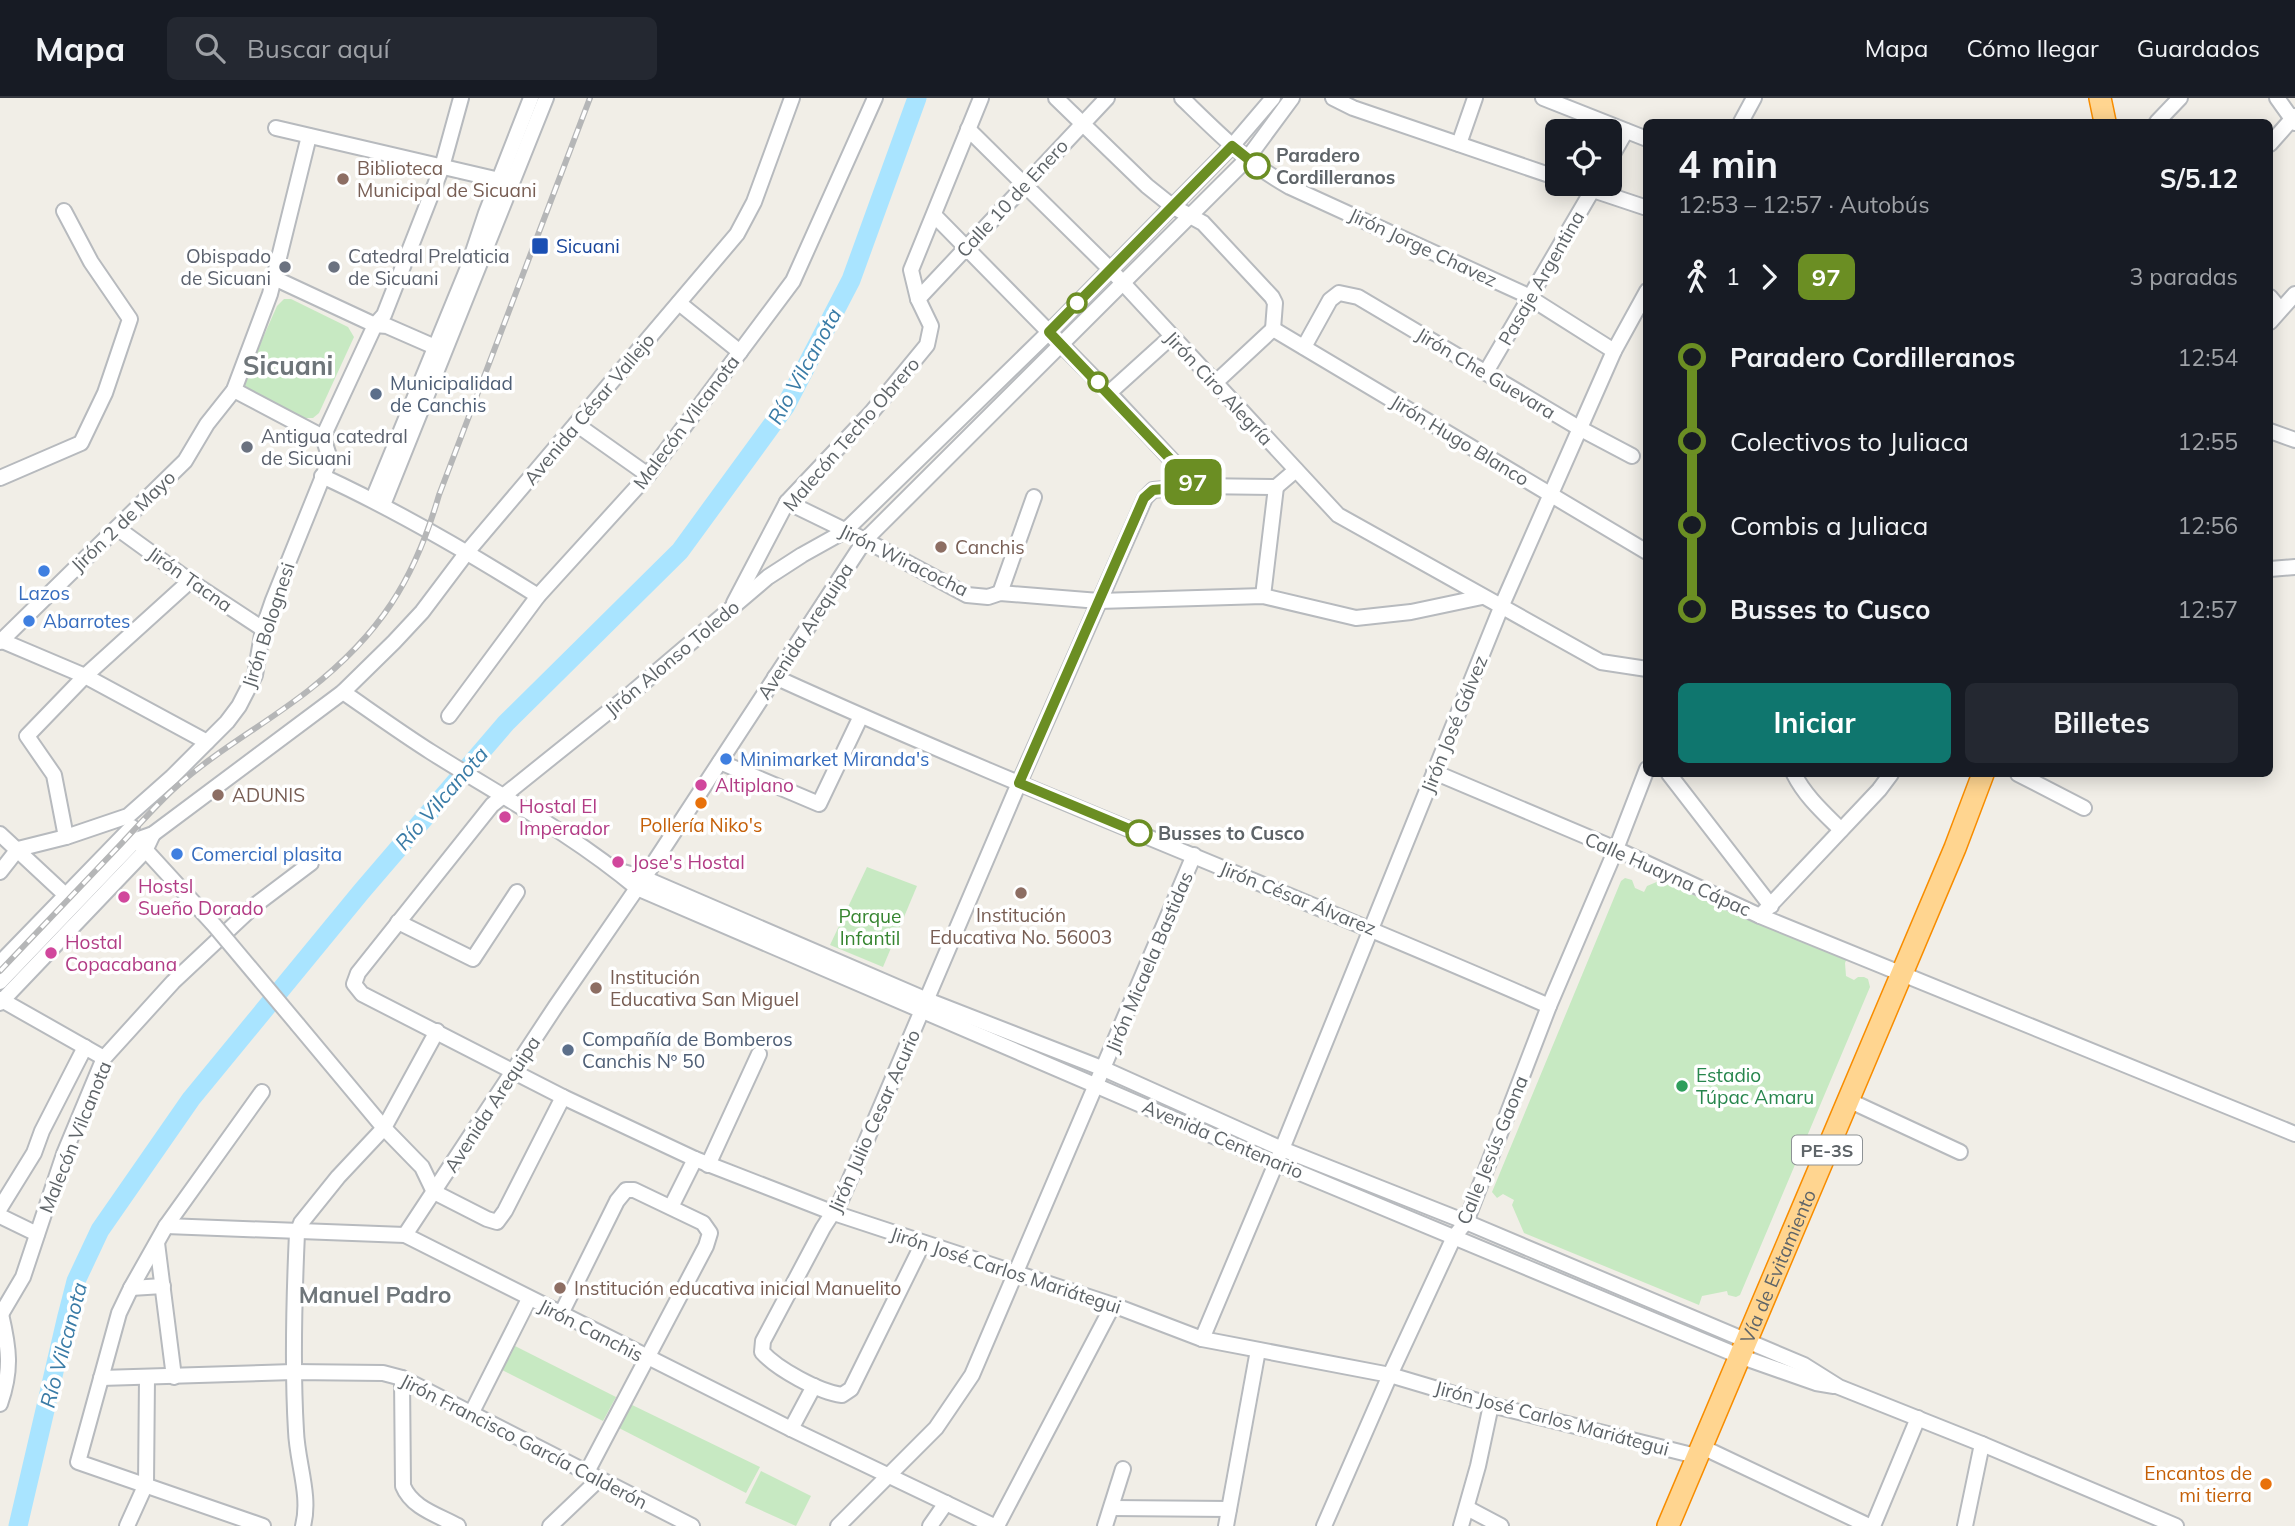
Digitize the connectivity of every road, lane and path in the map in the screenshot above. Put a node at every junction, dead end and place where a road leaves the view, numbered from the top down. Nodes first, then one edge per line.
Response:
1 (461, 98) edge
2 (531, 98) edge
3 (546, 98) edge
4 (792, 98) edge
5 (875, 98) edge
6 (981, 98) edge
7 (1056, 98) edge
8 (1107, 98) edge
9 (1182, 98) edge
10 (1273, 98) edge
11 (1293, 98) edge
12 (1333, 98) edge
13 (1475, 98) edge
14 (1543, 98) edge
15 (1754, 98) edge
16 (2100, 98) edge
17 (2180, 98) edge
18 (2277, 98) edge
19 (1743, 119) edge
20 (2104, 119) edge
21 (2160, 119) edge
22 (2294, 119) edge
23 (1082, 123) junction
24 (276, 128) dead end
25 (968, 129) junction
26 (1626, 131) junction
27 (309, 136) junction
28 (1643, 137) edge
29 (1622, 138) edge
30 (2273, 141) edge
31 (1459, 144) junction
32 (1232, 146) junction
33 (1247, 159) junction
34 (442, 167) junction
35 (1545, 174) edge
36 (506, 181) junction
37 (1025, 184) junction
38 (1589, 196) edge
39 (1617, 196) edge
40 (1172, 206) junction
41 (1643, 206) edge
42 (64, 211) dead end
43 (934, 216) junction
44 (1190, 216) junction
45 (966, 247) junction
46 (1110, 270) junction
47 (274, 278) junction
48 (1122, 284) junction
49 (2295, 294) edge
50 (1530, 297) junction
51 (1643, 298) edge
52 (918, 299) junction
53 (2273, 301) edge
54 (679, 303) junction
55 (2280, 309) junction
56 (2273, 318) edge
57 (375, 325) junction
58 (1273, 329) junction
59 (1049, 332) junction
60 (1171, 337) junction
61 (1061, 345) junction
62 (435, 346) junction
63 (1304, 347) junction
64 (1614, 351) junction
65 (740, 352) junction
66 (1486, 372) junction
67 (1215, 383) junction
68 (234, 390) junction
69 (1109, 393) junction
70 (576, 424) junction
71 (1579, 428) junction
72 (2273, 432) edge
73 (323, 437) junction
74 (2295, 440) edge
75 (1632, 456) dead end
76 (1296, 470) junction
77 (648, 475) junction
78 (322, 476) junction
79 (0, 478) edge
80 (1196, 486) junction
81 (1276, 487) junction
82 (1551, 495) junction
83 (1034, 497) dead end
84 (378, 502) junction
85 (787, 502) junction
86 (117, 528) junction
87 (845, 531) junction
88 (865, 540) junction
89 (1643, 550) edge
90 (468, 551) junction
91 (2295, 567) edge
92 (2273, 569) edge
93 (190, 581) junction
94 (1000, 593) junction
95 (538, 596) junction
96 (1263, 596) junction
97 (1482, 597) junction
98 (1099, 601) junction
99 (1502, 605) junction
100 (730, 610) junction
101 (263, 629) junction
102 (0, 641) edge
103 (1643, 668) edge
104 (85, 676) junction
105 (775, 677) junction
106 (343, 692) junction
107 (449, 716) dead end
108 (861, 716) junction
109 (207, 743) junction
110 (720, 762) junction
111 (1434, 772) junction
112 (1644, 777) edge
113 (1671, 777) edge
114 (1796, 777) edge
115 (1889, 777) edge
116 (1982, 777) edge
117 (2024, 777) edge
118 (1019, 783) junction
119 (504, 795) junction
120 (2084, 808) dead end
121 (1841, 830) junction
122 (135, 833) junction
123 (0, 834) edge
124 (66, 837) junction
125 (18, 849) junction
126 (1616, 849) junction
127 (1194, 855) junction
128 (311, 863) dead end
129 (0, 872) edge
130 (641, 883) junction
131 (517, 892) dead end
132 (70, 900) junction
133 (1765, 911) junction
134 (83, 916) junction
135 (398, 922) junction
136 (1371, 928) junction
137 (0, 963) edge
138 (1902, 974) junction
139 (0, 982) edge
140 (354, 984) joint
141 (1, 1001) edge
142 (925, 1005) junction
143 (1549, 1006) junction
144 (437, 1031) junction
145 (85, 1047) junction
146 (759, 1054) dead end
147 (104, 1058) junction
148 (1104, 1069) junction
149 (515, 1070) junction
150 (1098, 1085) junction
151 (262, 1092) dead end
152 (563, 1097) junction
153 (1848, 1100) junction
154 (384, 1128) junction
155 (2295, 1134) edge
156 (1960, 1152) dead end
157 (1279, 1156) junction
158 (702, 1162) junction
159 (434, 1192) junction
160 (671, 1207) junction
161 (0, 1208) edge
162 (834, 1213) junction
163 (0, 1216) edge
164 (1466, 1222) junction
165 (166, 1226) junction
166 (298, 1233) junction
167 (37, 1234) junction
168 (405, 1235) junction
169 (1454, 1237) junction
170 (157, 1242) junction
171 (923, 1243) junction
172 (1017, 1272) junction
173 (163, 1286) junction
174 (131, 1289) junction
175 (530, 1299) junction
176 (1113, 1305) junction
177 (561, 1314) junction
178 (0, 1315) edge
179 (1202, 1339) junction
180 (1742, 1349) junction
181 (1258, 1350) junction
182 (646, 1357) junction
183 (293, 1372) junction
184 (1390, 1375) junction
185 (174, 1377) junction
186 (101, 1378) junction
187 (148, 1378) junction
188 (402, 1378) junction
189 (814, 1386) junction
190 (0, 1404) edge
191 (1491, 1405) junction
192 (471, 1414) junction
193 (1918, 1418) junction
194 (792, 1429) junction
195 (1982, 1444) junction
196 (1698, 1451) junction
197 (1123, 1469) dead end
198 (592, 1475) junction
199 (889, 1476) junction
200 (146, 1484) junction
201 (946, 1503) junction
202 (1112, 1508) junction
203 (1467, 1508) junction
204 (1228, 1509) junction
205 (1671, 1525) edge
206 (127, 1526) edge
207 (263, 1526) edge
208 (303, 1526) edge
209 (458, 1526) edge
210 (550, 1526) edge
211 (692, 1526) edge
212 (838, 1526) edge
213 (930, 1526) edge
214 (996, 1526) edge
215 (1105, 1526) edge
216 (1226, 1526) edge
217 (1324, 1526) edge
218 (1461, 1526) edge
219 (1502, 1526) edge
220 (1871, 1526) edge
221 (1965, 1526) edge
222 (2176, 1526) edge

1 - 34 street
2 - 36 street
3 - 36 street
4 - 54 street, Avenida César Vallejo
5 - 65 street, Malecón Vilcanota
6 - 25 street, Malecón Techo Obrero
7 - 23 street
8 - 23 street, Calle 10 de Enero
9 - 32 street, Jirón Jorge Chavez
10 - 32 street, Avenida Arequipa
11 - 33 street, Avenida Arequipa
12 - 31 street
13 - 31 street
14 - 26 street
15 - 19 street
16 - 20 highway
17 - 21 street
18 - 22 street
22 - 30 street
23 - 37 street, Calle 10 de Enero
23 - 40 street
24 - 27 street
25 - 37 street, Jirón Ciro Alegría
25 - 43 street, Malecón Techo Obrero
26 - 28 street
26 - 29 street
27 - 34 street
27 - 47 street, Jirón 2 de Mayo
31 - 35 street
32 - 33 street, Jirón Jorge Chavez
32 - 40 street, Avenida Arequipa
33 - 44 street, Avenida Arequipa
33 - 50 street, Jirón Jorge Chavez
34 - 36 street
34 - 57 street
36 - 62 street
36 - 84 street
37 - 45 street, Calle 10 de Enero
37 - 46 street, Jirón Ciro Alegría
38 - 50 street, Pasaje Argentina
39 - 41 street
40 - 44 street
40 - 46 street, Avenida Arequipa
42 - 79 street
43 - 45 street
43 - 52 street, Malecón Techo Obrero
44 - 48 street, Avenida Arequipa
44 - 58 street
45 - 52 street, Calle 10 de Enero
45 - 59 street
46 - 48 street, Jirón Ciro Alegría
46 - 59 street, Avenida Arequipa
47 - 57 street
47 - 68 street, Jirón 2 de Mayo
48 - 60 street, Jirón Ciro Alegría
48 - 61 street, Avenida Arequipa
49 - 55 street
50 - 64 street, Jirón Jorge Chavez
50 - 66 street, Pasaje Argentina
51 - 64 street, Jirón José Gálvez
52 - 85 street, Malecón Techo Obrero
53 - 55 street
54 - 65 street
54 - 70 street, Avenida César Vallejo
55 - 56 street
57 - 62 street
57 - 73 street
58 - 63 street, Jirón Hugo Blanco
58 - 67 street
59 - 61 street
59 - 87 street, Avenida Arequipa
60 - 67 street, Jirón Ciro Alegría
60 - 69 street
61 - 69 street
61 - 88 street, Avenida Arequipa
62 - 84 street
63 - 66 street, Jirón Che Guevara
63 - 82 street, Jirón Hugo Blanco
64 - 71 street, Jirón José Gálvez
65 - 77 street, Malecón Vilcanota
66 - 71 street, Jirón Che Guevara
67 - 76 street, Jirón Ciro Alegría
68 - 73 street
68 - 86 street, Jirón 2 de Mayo
69 - 80 street
70 - 77 street
70 - 90 street, Avenida César Vallejo
71 - 75 street, Jirón Che Guevara
71 - 82 street, Jirón José Gálvez
72 - 74 street
73 - 78 street, Jirón Bolognesi
76 - 81 street
76 - 97 street, Jirón Ciro Alegría
77 - 95 street, Malecón Vilcanota
78 - 84 street
78 - 101 street, Jirón Bolognesi
80 - 81 street, Jirón Julio Cesar Acurio
80 - 98 street, Jirón Julio Cesar Acurio
81 - 96 street
82 - 89 street, Jirón Hugo Blanco
82 - 99 street, Jirón José Gálvez
83 - 94 street
84 - 90 street
85 - 87 street, Jirón Wiracocha
85 - 100 street, Malecón Techo Obrero
86 - 93 street, Jirón Tacna
86 - 102 street, Jirón 2 de Mayo
87 - 88 street, Jirón Wiracocha
87 - 100 street, Jirón Alonso Toledo
88 - 94 street, Jirón Wiracocha
88 - 105 street, Avenida Arequipa
90 - 95 street
90 - 106 street, Avenida César Vallejo
91 - 92 street
93 - 101 street, Jirón Tacna
93 - 104 street
94 - 98 street, Jirón Wiracocha
95 - 107 street, Malecón Vilcanota
96 - 97 street, Jirón Wiracocha
96 - 98 street, Jirón Wiracocha
97 - 99 street, Jirón Ciro Alegría
98 - 118 street, Jirón Julio Cesar Acurio
99 - 103 street
99 - 111 street, Jirón José Gálvez
100 - 119 street, Jirón Alonso Toledo
101 - 109 street, Jirón Bolognesi
102 - 104 street
104 - 109 street
104 - 124 street
105 - 108 street, Jirón César Álvarez
105 - 110 street, Avenida Arequipa
106 - 119 street
106 - 122 street, Avenida César Vallejo
108 - 110 street
108 - 118 street, Jirón César Álvarez
109 - 122 street, Jirón Bolognesi
110 - 130 street, Avenida Arequipa
111 - 126 street, Calle Huayna Cápac
111 - 136 street, Jirón José Gálvez
112 - 126 street, Calle Jesús Gaona
113 - 133 street
114 - 121 street
115 - 121 street
116 - 138 highway, Vía de Evitamiento / PE-3S
117 - 120 street
118 - 127 street, Jirón César Álvarez
118 - 142 street, Jirón Julio Cesar Acurio
119 - 130 street
119 - 135 street, Jirón Alonso Toledo
121 - 133 street
122 - 124 street
122 - 132 street
122 - 134 street
122 - 154 street, bridge
123 - 125 street
124 - 125 street
125 - 129 street
125 - 132 street
126 - 133 street, Calle Huayna Cápac
126 - 143 street, Calle Jesús Gaona
127 - 136 street, Jirón César Álvarez
127 - 148 street, Jirón Micaela Bastidas
128 - 147 street, Malecón Vilcanota
130 - 142 street
130 - 149 street, Avenida Arequipa
131 - 135 street
132 - 134 street
132 - 137 street
132 - 139 street
133 - 138 street, Calle Huayna Cápac
134 - 141 street
135 - 140 street, Jirón Alonso Toledo
136 - 143 street, Jirón César Álvarez
136 - 157 street, Jirón José Gálvez
138 - 153 highway, Vía de Evitamiento / PE-3S
138 - 155 street, Calle Huayna Cápac
140 - 144 street, Jirón José Carlos Mariátegui
141 - 145 street
142 - 148 street
142 - 150 street, Avenida Centenario
142 - 162 street, Jirón Julio Cesar Acurio
143 - 164 street, Calle Jesús Gaona
144 - 149 street, Jirón José Carlos Mariátegui
144 - 154 street
145 - 147 street
145 - 161 street
146 - 158 street
147 - 167 street, Malecón Vilcanota
148 - 150 street, Jirón Micaela Bastidas
148 - 157 street
149 - 152 street, Jirón José Carlos Mariátegui
149 - 159 street, Avenida Arequipa
150 - 157 street, Avenida Centenario
150 - 172 street, Jirón Micaela Bastidas
151 - 165 street
152 - 158 street, Jirón José Carlos Mariátegui
152 - 159 street
153 - 156 street
153 - 180 highway, Vía de Evitamiento / PE-3S
154 - 159 street
154 - 166 street
157 - 164 street
157 - 169 street, Avenida Centenario
157 - 179 street, Jirón José Gálvez
158 - 160 street
158 - 162 street, Jirón José Carlos Mariátegui
159 - 168 street, Avenida Arequipa
160 - 177 street
160 - 182 street
162 - 171 street, Jirón José Carlos Mariátegui
162 - 189 street, Jirón Julio Cesar Acurio
163 - 167 street
164 - 169 street, Calle Jesús Gaona
164 - 180 street
165 - 166 street, Jirón Canchis
165 - 170 street
166 - 168 street, Jirón Canchis
166 - 183 street
167 - 178 street, Malecón Vilcanota
168 - 175 street, Jirón Canchis
169 - 180 street, Avenida Centenario
169 - 184 street, Calle Jesús Gaona
170 - 173 street
170 - 174 street
171 - 172 street, Jirón José Carlos Mariátegui
171 - 189 street
172 - 176 street, Jirón José Carlos Mariátegui
172 - 199 street, Jirón Micaela Bastidas
173 - 174 street
173 - 185 street
174 - 186 street
175 - 177 street, Jirón Canchis
175 - 192 street
176 - 179 street, Jirón José Carlos Mariátegui
176 - 214 street
177 - 182 street, Jirón Canchis
178 - 190 street, Malecón Vilcanota
179 - 181 street, Jirón José Carlos Mariátegui
180 - 193 street
180 - 196 highway, Vía de Evitamiento / PE-3S
181 - 184 street, Jirón José Carlos Mariátegui
181 - 204 street
182 - 194 street, Jirón Canchis
182 - 198 street
183 - 185 street, Jirón Francisco García Calderón
183 - 188 street, Jirón Francisco García Calderón
183 - 208 street
184 - 191 street, Jirón José Carlos Mariátegui
184 - 217 street, Calle Jesús Gaona
185 - 187 street, Jirón Francisco García Calderón
186 - 187 street, Jirón Francisco García Calderón
186 - 200 street
187 - 200 street
188 - 192 street, Jirón Francisco García Calderón
188 - 209 street
189 - 194 street
191 - 196 street, Jirón José Carlos Mariátegui
191 - 203 street
192 - 198 street, Jirón Francisco García Calderón
193 - 195 street
193 - 220 street
194 - 199 street, Jirón Canchis
195 - 221 street
195 - 222 street
196 - 205 highway, Vía de Evitamiento / PE-3S
196 - 220 street, Jirón José Carlos Mariátegui
197 - 202 street
198 - 210 street
198 - 211 street, Jirón Francisco García Calderón
199 - 201 street, Jirón Canchis
199 - 212 street, Jirón Micaela Bastidas
200 - 206 street
200 - 207 street
201 - 213 street
201 - 214 street, Jirón Canchis
202 - 204 street
202 - 215 street
203 - 218 street
203 - 219 street
204 - 216 street

